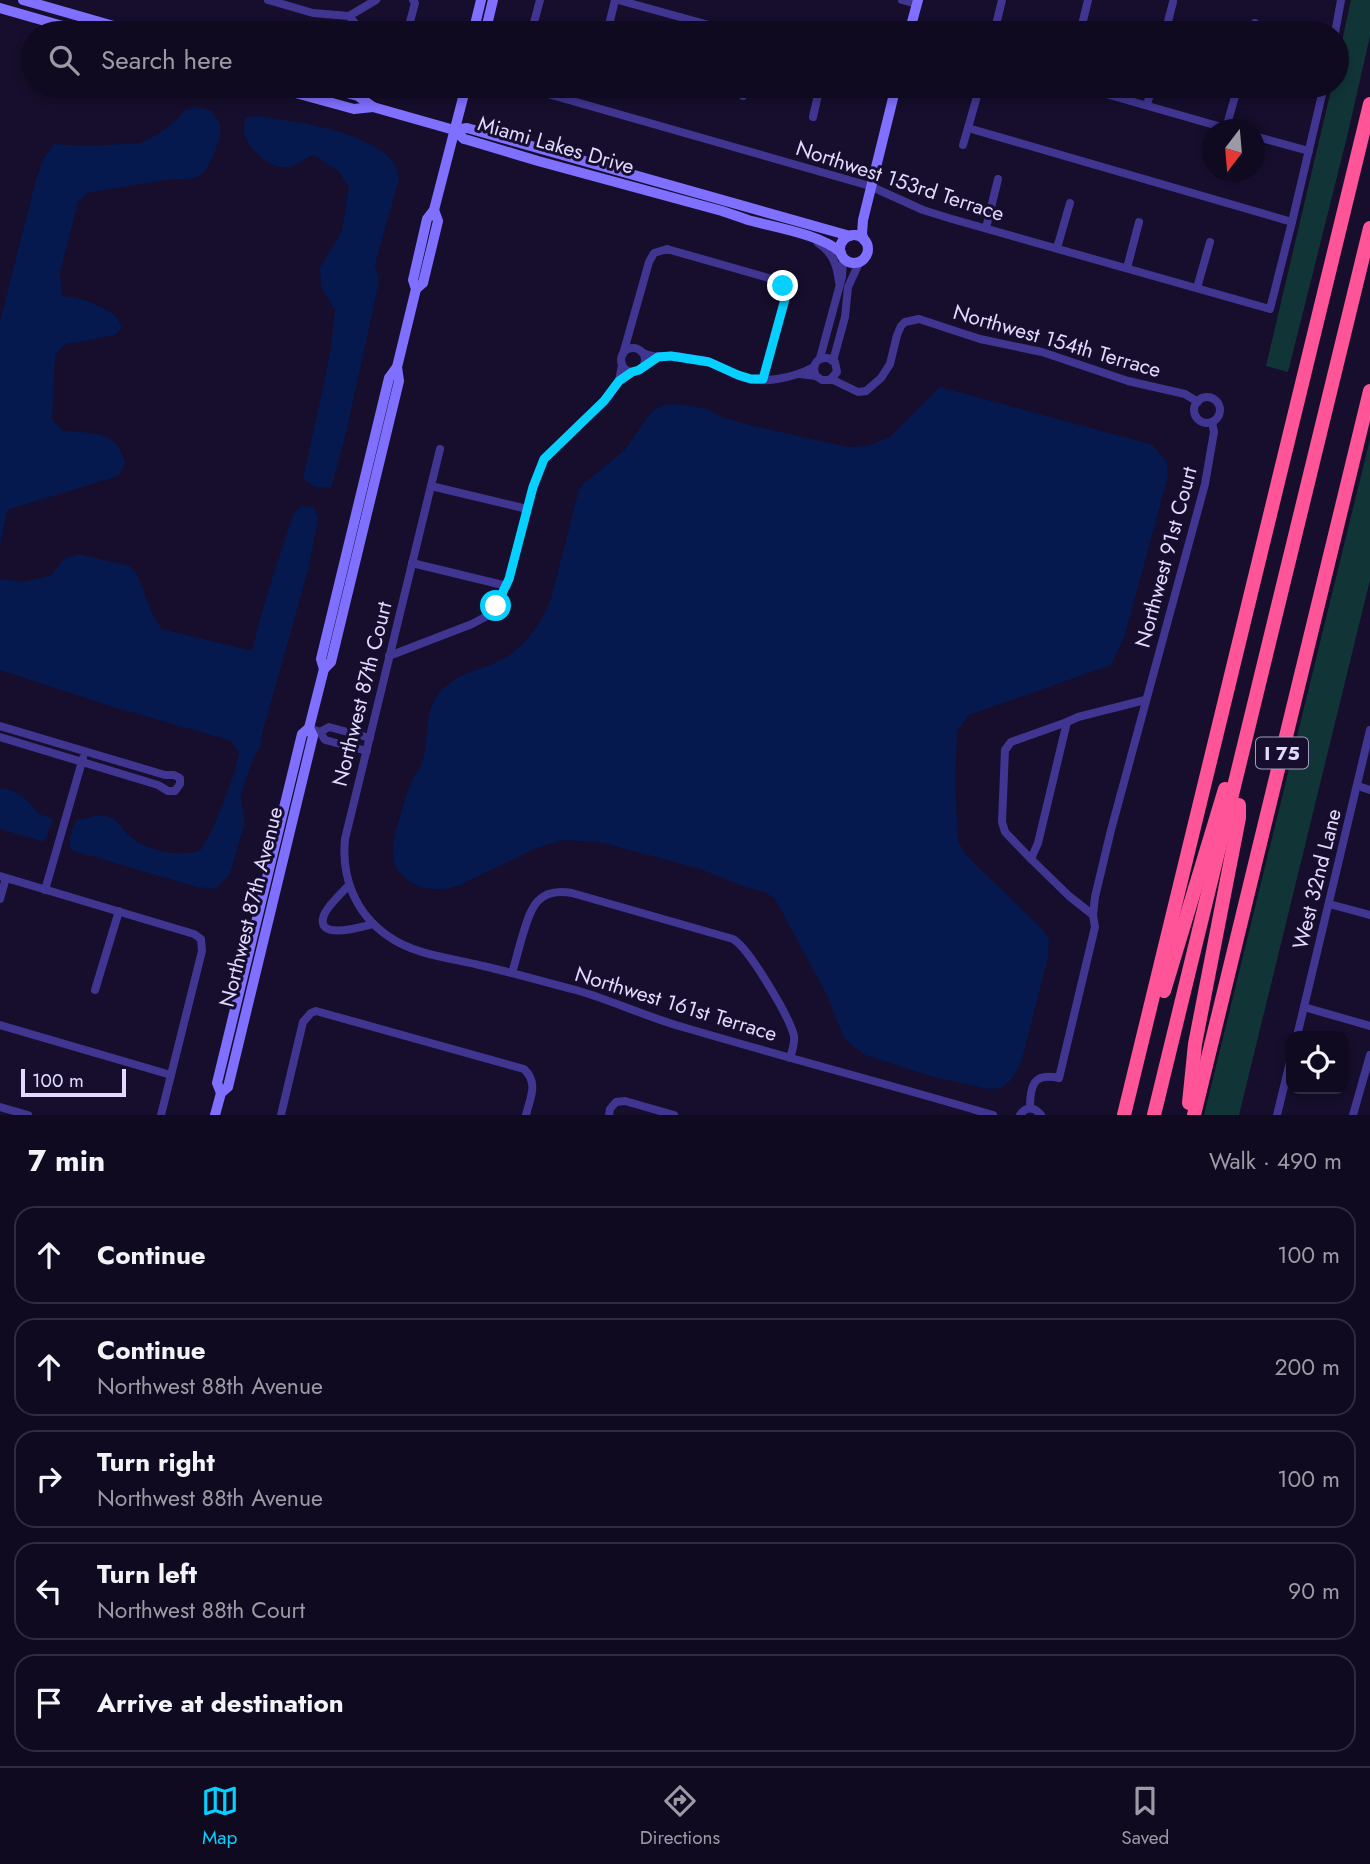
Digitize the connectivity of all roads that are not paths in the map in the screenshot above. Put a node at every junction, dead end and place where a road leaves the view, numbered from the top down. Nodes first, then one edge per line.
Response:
1 (23, 0) edge
2 (268, 0) edge
3 (376, 0) edge
4 (413, 0) edge
5 (481, 0) edge
6 (494, 0) edge
7 (540, 0) edge
8 (617, 0) edge
9 (902, 0) edge
10 (1002, 0) edge
11 (1088, 0) edge
12 (1341, 0) edge
13 (917, 2) edge
14 (1173, 2) dead end
15 (0, 8) edge
16 (349, 16) junction
17 (685, 19) joint
18 (45, 21) edge
19 (96, 21) edge
20 (353, 21) edge
21 (410, 21) edge
22 (476, 21) edge
23 (488, 21) edge
24 (534, 21) edge
25 (611, 21) edge
26 (693, 21) edge
27 (912, 21) edge
28 (997, 21) edge
29 (1083, 21) edge
30 (1169, 21) edge
31 (1337, 21) edge
32 (314, 98) edge
33 (361, 98) edge
34 (463, 98) edge
35 (562, 98) edge
36 (817, 98) edge
37 (893, 98) edge
38 (977, 98) edge
39 (1122, 98) edge
40 (1149, 98) edge
41 (1235, 98) edge
42 (1321, 98) edge
43 (1370, 104) edge
44 (1147, 105) junction
45 (373, 107) junction
46 (813, 117) dead end
47 (1231, 119) edge
48 (1202, 121) edge
49 (968, 128) junction
50 (454, 130) junction
51 (1265, 139) edge
52 (963, 145) dead end
53 (1309, 151) junction
54 (998, 179) dead end
55 (870, 186) junction
56 (1069, 203) dead end
57 (1139, 222) dead end
58 (1292, 222) junction
59 (986, 228) junction
60 (1370, 228) edge
61 (811, 237) junction
62 (856, 237) junction
63 (1210, 242) dead end
64 (1057, 248) junction
65 (842, 255) junction
66 (860, 261) junction
67 (1127, 268) junction
68 (1370, 268) edge
69 (839, 285) junction
70 (1197, 288) junction
71 (631, 327) junction
72 (640, 351) junction
73 (622, 354) junction
74 (658, 357) junction
75 (820, 358) junction
76 (834, 361) junction
77 (622, 365) junction
78 (642, 368) junction
79 (815, 371) junction
80 (837, 371) junction
81 (632, 372) junction
82 (763, 379) junction
83 (831, 379) junction
84 (619, 381) junction
85 (845, 384) junction
86 (1370, 391) edge
87 (1198, 402) junction
88 (1212, 422) junction
89 (440, 449) dead end
90 (431, 485) junction
91 (527, 509) junction
92 (412, 563) junction
93 (507, 586) junction
94 (389, 656) junction
95 (1258, 692) junction
96 (1145, 700) junction
97 (1068, 722) junction
98 (0, 726) edge
99 (315, 730) junction
100 (1370, 730) edge
101 (353, 733) junction
102 (0, 737) edge
103 (370, 738) junction
104 (349, 746) junction
105 (367, 751) junction
106 (85, 752) junction
107 (82, 763) junction
108 (1357, 786) junction
109 (1370, 790) edge
110 (1239, 805) junction
111 (1031, 859) junction
112 (3, 877) edge
113 (349, 885) junction
114 (45, 890) junction
115 (0, 899) edge
116 (1329, 904) junction
117 (361, 909) joint
118 (119, 911) junction
119 (1093, 915) junction
120 (1370, 915) edge
121 (373, 924) junction
122 (512, 973) junction
123 (95, 990) dead end
124 (1304, 1007) junction
125 (0, 1025) edge
126 (1370, 1026) edge
127 (1145, 1030) junction
128 (1298, 1031) edge
129 (1370, 1055) edge
130 (790, 1058) junction
131 (1368, 1067) edge
132 (171, 1075) junction
133 (1286, 1080) edge
134 (0, 1107) edge
135 (1030, 1108) junction
136 (28, 1115) edge
137 (161, 1115) edge
138 (215, 1115) edge
139 (281, 1115) edge
140 (526, 1115) edge
141 (609, 1115) edge
142 (674, 1115) edge
143 (993, 1115) edge
144 (1020, 1115) edge
145 (1041, 1115) edge
146 (1124, 1115) edge
147 (1154, 1115) edge
148 (1164, 1115) edge
149 (1188, 1115) edge
150 (1194, 1115) edge
151 (1278, 1115) edge
152 (1353, 1115) edge

1 - 19 street
2 - 16 street
3 - 16 street
4 - 21 street
5 - 22 street
6 - 23 street
7 - 24 street
8 - 17 street
8 - 25 street
9 - 13 street
10 - 28 street
11 - 29 street
12 - 31 street
13 - 27 street
14 - 30 street
15 - 18 street
16 - 20 street
17 - 26 street
32 - 45 street
33 - 45 street
34 - 50 street, Northwest 87th Avenue
35 - 55 street, Northwest 153rd Terrace
36 - 46 street
37 - 55 street
38 - 49 street
39 - 44 street
40 - 44 street
41 - 47 street
42 - 53 street
43 - 127 highway
44 - 48 street
45 - 50 street
49 - 52 street
49 - 58 street
50 - 61 street, Miami Lakes Drive
50 - 62 street, Miami Lakes Drive
50 - 99 street, Northwest 87th Avenue
51 - 53 street
53 - 58 street
54 - 59 street
55 - 59 street, Northwest 153rd Terrace
55 - 62 street
56 - 64 street
57 - 67 street
58 - 70 street, Northwest 153rd Terrace
59 - 64 street, Northwest 153rd Terrace
60 - 95 highway
61 - 65 street, Miami Lakes Drive
61 - 69 street
62 - 65 street
62 - 66 street
63 - 70 street
64 - 67 street, Northwest 153rd Terrace
65 - 66 street
65 - 69 street
66 - 76 street
67 - 70 street, Northwest 153rd Terrace
68 - 110 highway
69 - 75 street
71 - 72 street
71 - 73 street
71 - 82 street
72 - 73 street
72 - 74 street
72 - 78 street
73 - 77 street
74 - 78 street
74 - 82 street
75 - 76 street
75 - 79 street
76 - 80 street
77 - 81 street
77 - 84 street
78 - 81 street
79 - 82 street
79 - 83 street
80 - 83 street
80 - 85 street
81 - 84 street
83 - 85 street
84 - 91 street
85 - 87 street, Northwest 154th Terrace
86 - 150 highway, I 75
87 - 88 street
87 - 88 street
88 - 96 street, Northwest 91st Court
89 - 90 street, Northwest 87th Court
90 - 91 street
90 - 92 street, Northwest 87th Court
91 - 93 street
92 - 93 street
92 - 94 street, Northwest 87th Court
93 - 94 street
94 - 103 street, Northwest 87th Court
95 - 127 highway
95 - 147 highway
96 - 97 street
96 - 119 street, Northwest 91st Court
97 - 111 street
97 - 111 street
98 - 106 street
99 - 101 street
99 - 104 street
99 - 138 street, Northwest 87th Avenue
100 - 108 street, West 32nd Lane
101 - 103 street
101 - 104 street
102 - 107 street
103 - 105 street, Northwest 87th Court
104 - 105 street
105 - 113 street, Northwest 87th Court
106 - 107 street
106 - 107 street
107 - 114 street
108 - 109 street
108 - 116 street, West 32nd Lane
110 - 148 highway
110 - 149 highway
111 - 119 street
112 - 114 street
112 - 115 street
113 - 117 street, Northwest 87th Court
113 - 121 street
114 - 118 street
116 - 120 street
116 - 124 street, West 32nd Lane
117 - 121 street, Northwest 161st Terrace
118 - 123 street
118 - 132 street
119 - 135 street, Northwest 91st Court
121 - 122 street, Northwest 161st Terrace
122 - 130 street, Northwest 161st Terrace
122 - 130 street
124 - 126 street
124 - 128 street, West 32nd Lane
125 - 132 street
127 - 146 highway
129 - 131 street
130 - 143 street, Northwest 161st Terrace
131 - 152 street
132 - 137 street
133 - 151 street
134 - 136 street
135 - 144 street
135 - 145 street
139 - 140 street
141 - 142 street

